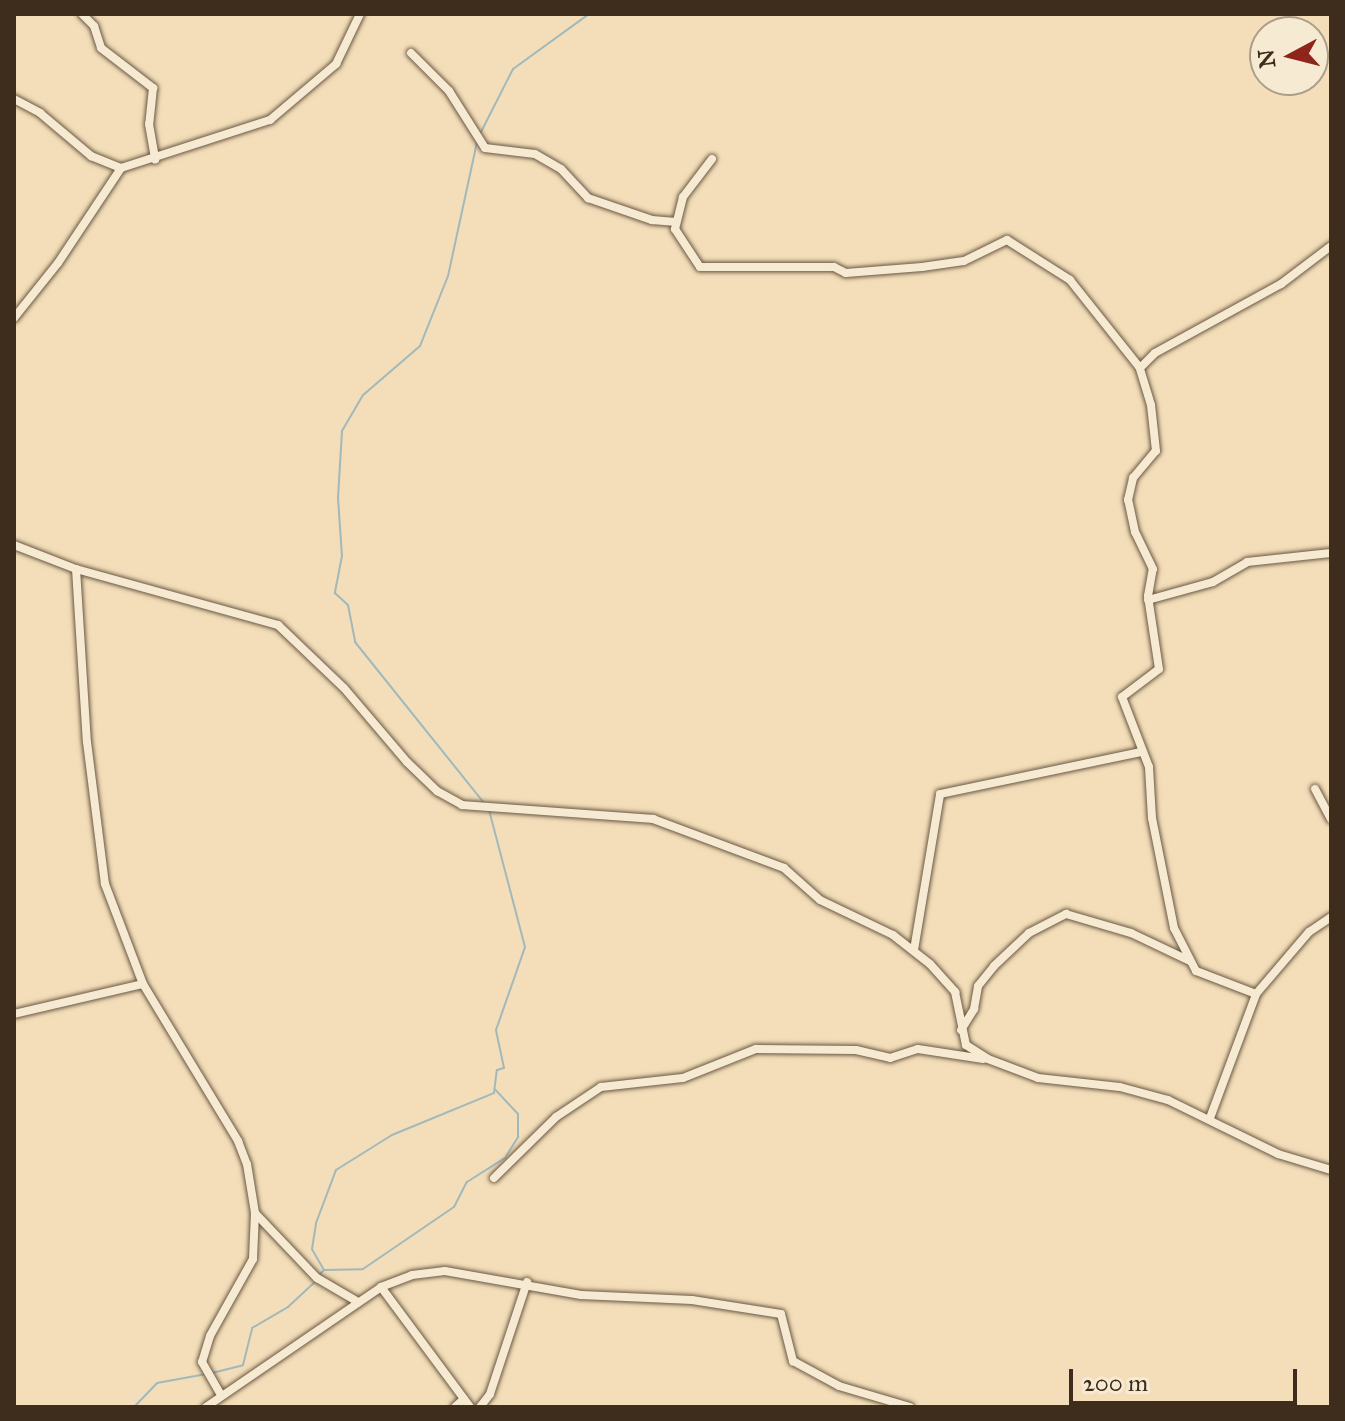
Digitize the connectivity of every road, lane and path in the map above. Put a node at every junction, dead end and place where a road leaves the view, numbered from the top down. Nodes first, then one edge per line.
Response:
1 (82, 14) edge
2 (360, 14) edge
3 (411, 53) dead end
4 (14, 99) edge
5 (155, 159) junction
6 (712, 159) dead end
7 (121, 168) junction
8 (676, 222) junction
9 (1331, 246) edge
10 (14, 318) edge
11 (1140, 368) junction
12 (14, 545) edge
13 (1331, 553) edge
14 (76, 569) junction
15 (1148, 600) junction
16 (1141, 752) junction
17 (1315, 789) dead end
18 (1331, 819) edge
19 (1331, 917) edge
20 (914, 950) junction
21 (1190, 961) junction
22 (143, 984) junction
23 (1256, 994) junction
24 (14, 1014) edge
25 (961, 1031) junction
26 (988, 1059) junction
27 (1210, 1118) junction
28 (1331, 1170) edge
29 (494, 1178) dead end
30 (255, 1213) junction
31 (527, 1282) junction
32 (381, 1287) junction
33 (358, 1302) junction
34 (221, 1395) junction
35 (467, 1403) edge
36 (206, 1407) edge
37 (455, 1407) edge
38 (480, 1407) edge
39 (910, 1407) edge

1 - 5 street
2 - 5 street
3 - 8 street
4 - 7 street
5 - 7 street
6 - 8 street
7 - 10 street
8 - 11 street
9 - 11 street
11 - 15 street
12 - 14 street
13 - 15 street
14 - 20 street
14 - 22 street
15 - 16 street
16 - 20 street
16 - 21 street
17 - 18 street
19 - 23 street
20 - 25 street
21 - 23 street
21 - 25 street
22 - 24 street
22 - 30 street
23 - 27 street
25 - 26 street
26 - 27 street
26 - 29 street
27 - 28 street
30 - 33 street
30 - 34 street
31 - 32 street
31 - 38 street
31 - 39 street
32 - 33 street
32 - 35 street
33 - 34 street
34 - 36 street
35 - 37 street

